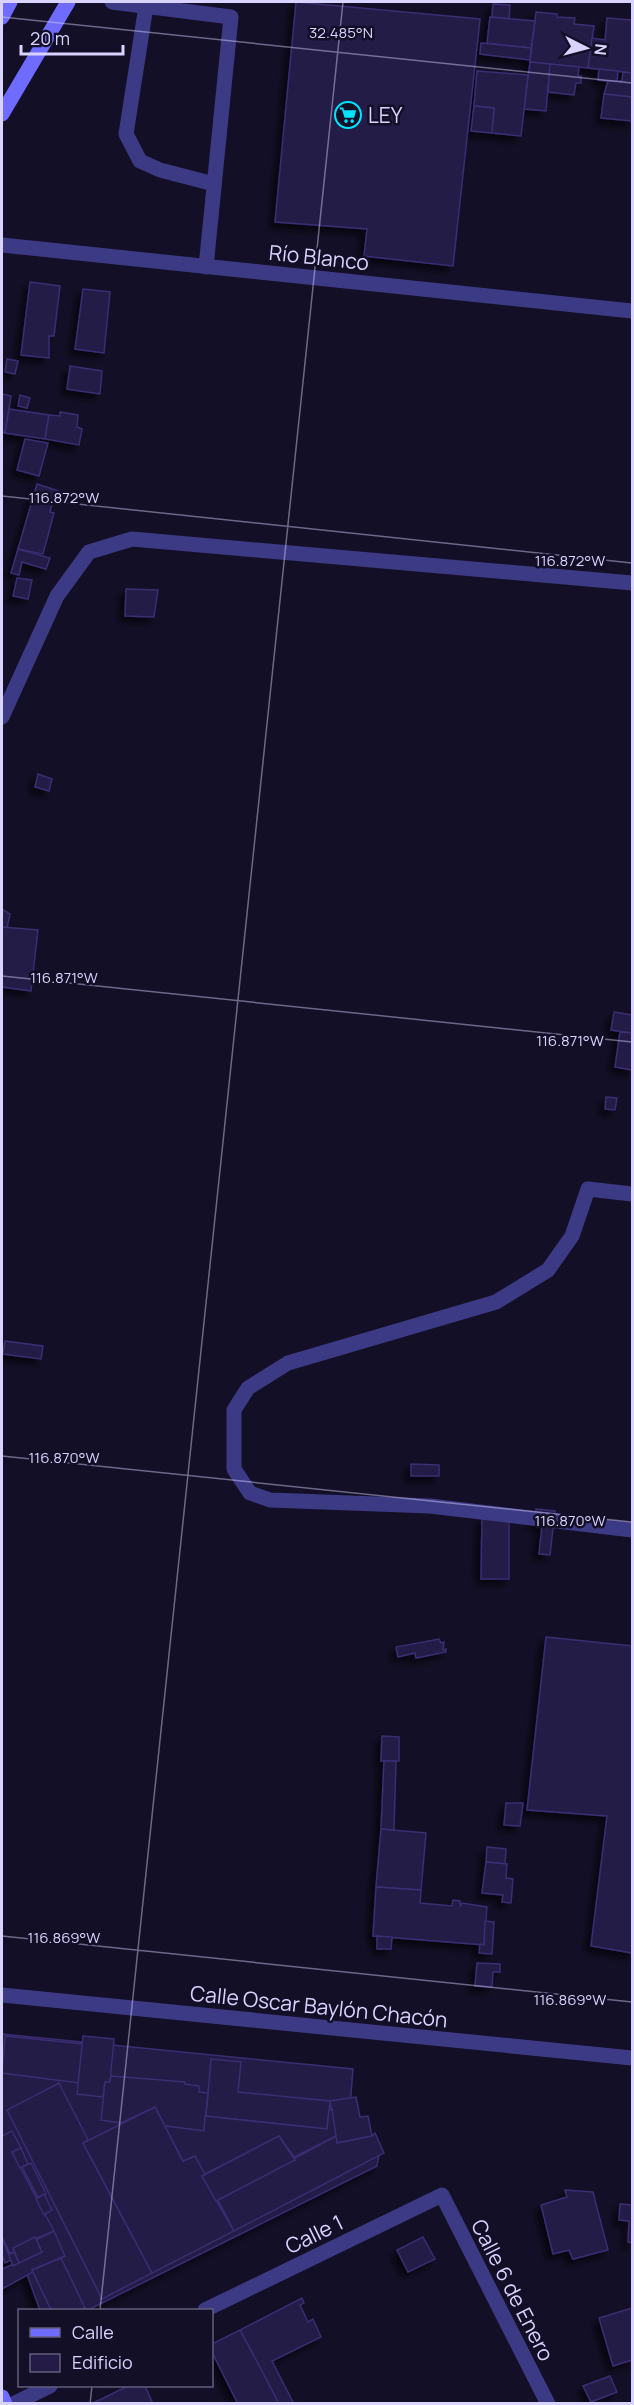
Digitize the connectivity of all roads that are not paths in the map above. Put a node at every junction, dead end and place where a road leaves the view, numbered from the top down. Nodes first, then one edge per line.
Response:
1 (10, 2) edge
2 (68, 2) edge
3 (112, 2) edge
4 (146, 6) junction
5 (2, 17) edge
6 (2, 114) edge
7 (214, 184) junction
8 (2, 245) edge
9 (206, 267) junction
10 (633, 311) edge
11 (633, 583) edge
12 (2, 717) edge
13 (633, 1194) edge
14 (633, 1530) edge
15 (2, 1995) edge
16 (633, 2058) edge
17 (442, 2195) joint
18 (207, 2309) edge
19 (46, 2387) edge
20 (2, 2397) edge
21 (5, 2403) edge
22 (13, 2403) edge
23 (548, 2403) edge

1 - 5 main road
2 - 6 main road
3 - 4 street
4 - 7 street
4 - 7 street
7 - 9 street
8 - 9 street, Río Blanco
9 - 10 street, Río Blanco
11 - 12 street
13 - 14 street
15 - 16 street, Calle Oscar Baylón Chacón
17 - 18 street, Calle 1
17 - 23 street, Calle 6 de Enero
19 - 22 street
20 - 21 main road

